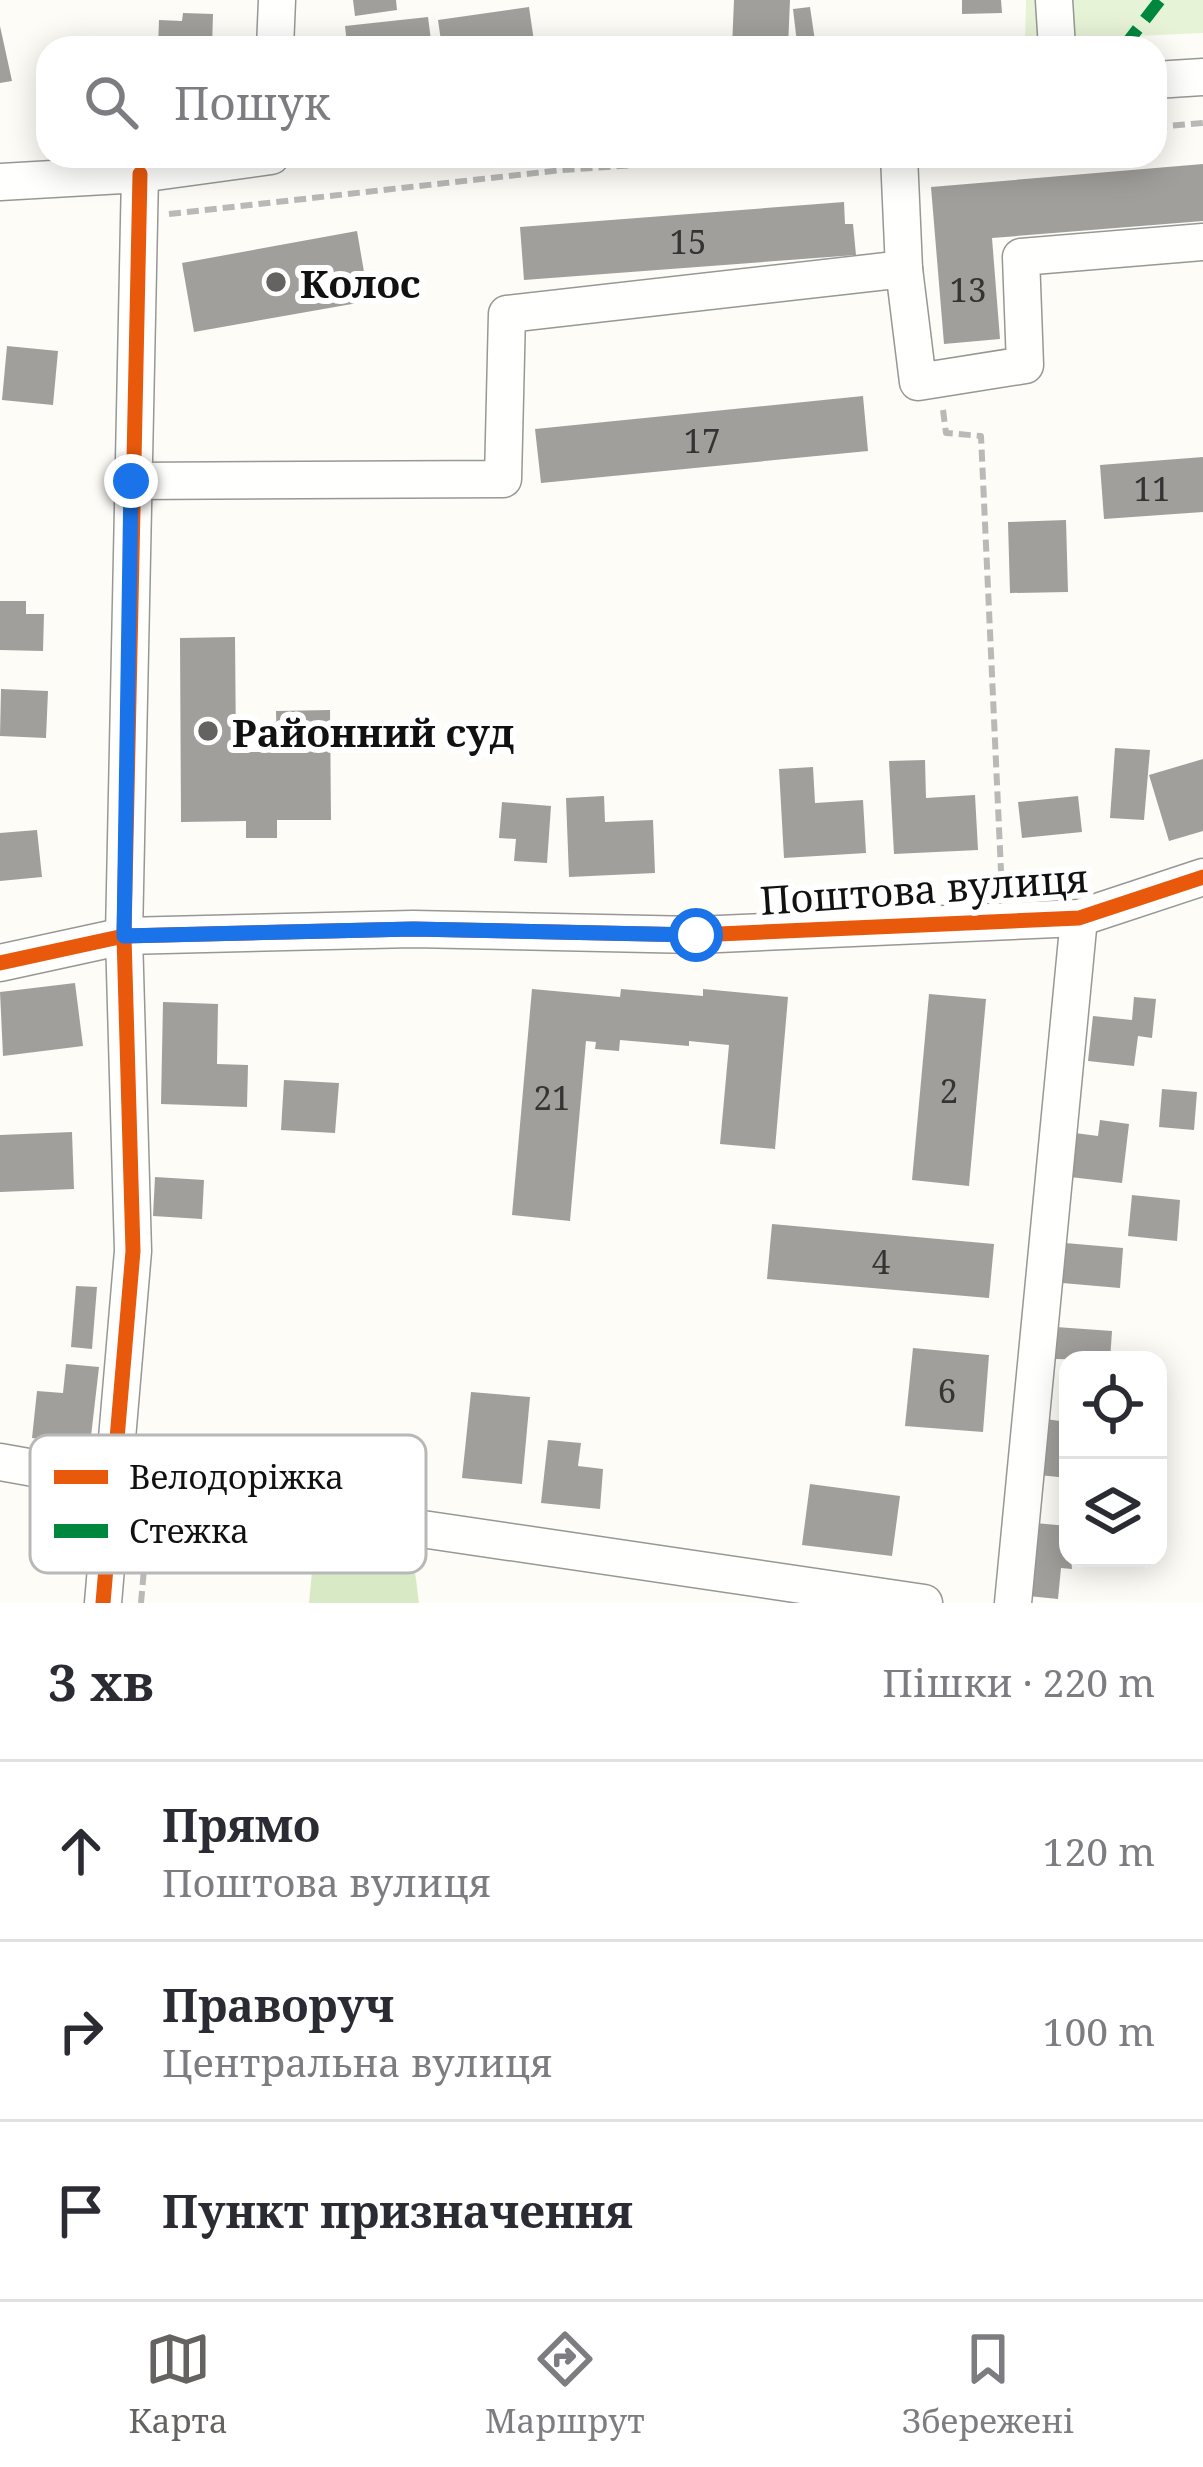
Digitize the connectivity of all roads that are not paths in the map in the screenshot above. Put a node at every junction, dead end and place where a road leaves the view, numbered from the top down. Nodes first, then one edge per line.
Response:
1 (277, 0) edge
2 (1054, 0) edge
3 (276, 36) edge
4 (1056, 36) edge
5 (1203, 77) edge
6 (1167, 79) edge
7 (184, 168) edge
8 (900, 168) edge
9 (140, 174) junction
10 (0, 182) edge
11 (1203, 242) edge
12 (904, 269) junction
13 (131, 481) junction
14 (1197, 886) edge
15 (1079, 918) junction
16 (124, 936) junction
17 (0, 963) edge
18 (118, 1435) edge
19 (0, 1462) edge
20 (30, 1467) edge
21 (426, 1530) edge
22 (106, 1573) edge
23 (103, 1603) edge
24 (924, 1603) edge
25 (1013, 1603) edge

1 - 3 street
2 - 4 street
5 - 6 street
7 - 9 street
8 - 12 street
9 - 10 street
9 - 13 street
11 - 12 street
12 - 13 street
13 - 16 street
14 - 15 street, Поштова вулиця
15 - 16 street, Поштова вулиця
15 - 25 street
16 - 17 street, Поштова вулиця
16 - 18 street
19 - 20 street
21 - 24 street
22 - 23 street

